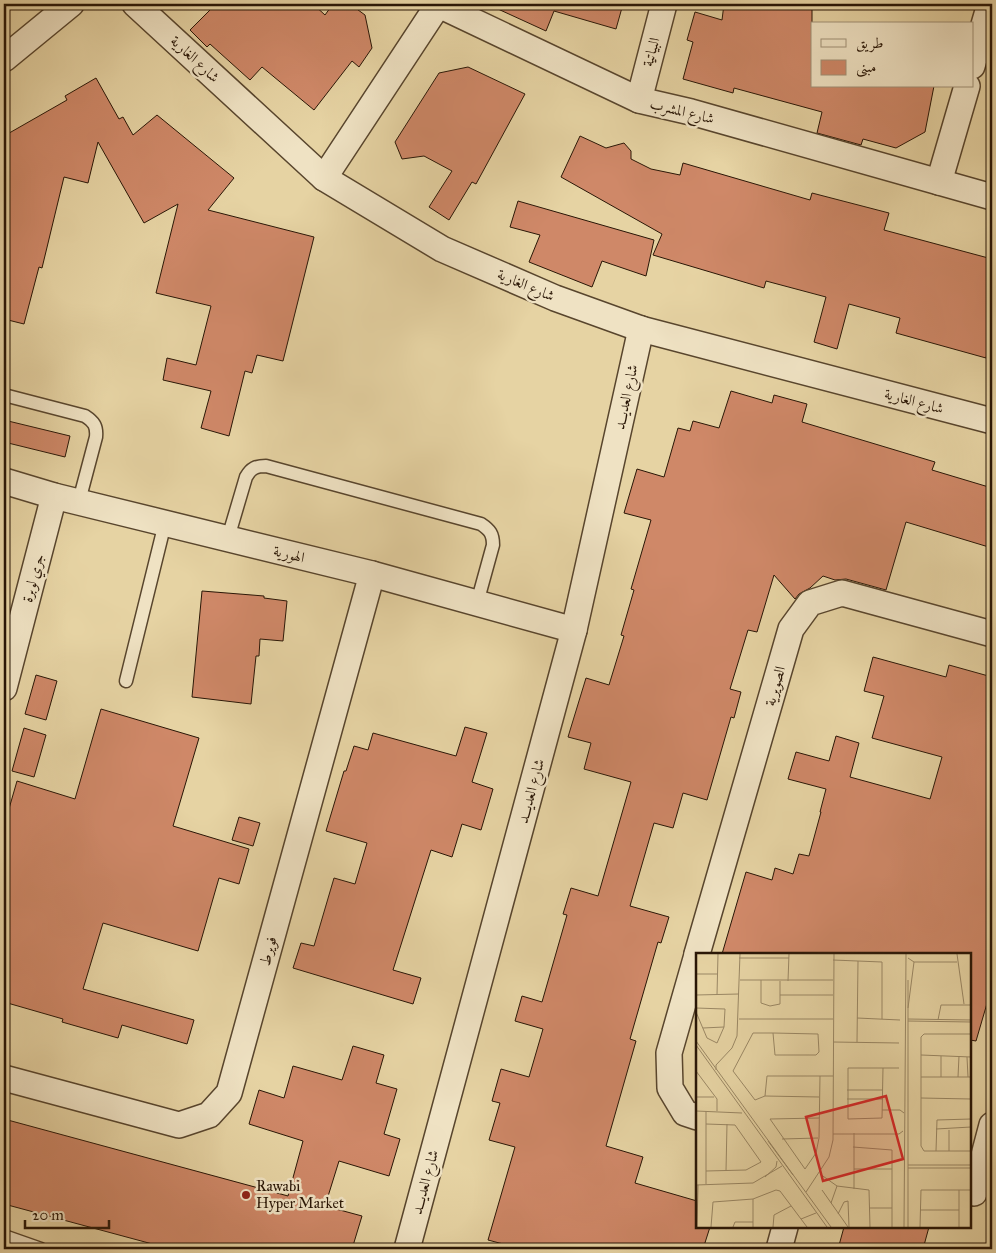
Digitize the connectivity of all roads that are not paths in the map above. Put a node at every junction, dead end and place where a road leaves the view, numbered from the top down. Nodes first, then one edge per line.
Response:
1 (71, 4) edge
2 (135, 4) edge
3 (438, 4) edge
4 (664, 4) edge
5 (990, 4) edge
6 (4, 59) edge
7 (974, 59) edge
8 (965, 88) edge
9 (639, 100) junction
10 (324, 178) junction
11 (939, 182) junction
12 (992, 197) edge
13 (641, 329) junction
14 (4, 394) edge
15 (992, 421) edge
16 (4, 481) edge
17 (54, 496) junction
18 (79, 501) junction
19 (165, 522) junction
20 (228, 538) junction
21 (372, 574) junction
22 (477, 603) junction
23 (574, 630) junction
24 (992, 634) edge
25 (126, 682) dead end
26 (4, 688) edge
27 (697, 953) edge
28 (696, 958) edge
29 (4, 1078) edge
30 (696, 1117) edge
31 (992, 1125) edge
32 (979, 1195) edge
33 (786, 1228) edge
34 (4, 1236) edge
35 (41, 1249) edge
36 (407, 1249) edge
37 (780, 1249) edge

1 - 6 street
2 - 10 street, شارع الغارية
3 - 9 street, شارع المشرب
3 - 10 street, شارع المشرب
4 - 9 street, البياتية
5 - 7 street
8 - 11 street
9 - 11 street, شارع المشرب
10 - 13 street, شارع الغارية
11 - 12 street, شارع المشرب
13 - 15 street, شارع الغارية
13 - 23 street, شارع العديـــد
14 - 18 lane
16 - 17 street, الهورية
17 - 18 street, الهورية
17 - 26 street, جري لوبرة
18 - 19 street, الهورية
19 - 20 street, الهورية
19 - 25 lane
20 - 21 street, الهورية
20 - 22 lane
21 - 22 street, الهورية
21 - 29 street, فويرط
22 - 23 street, الهورية
23 - 36 street, شارع العديـــد
24 - 27 street, الصويرية
28 - 30 street, الصويرية
31 - 32 street
33 - 37 street
34 - 35 lane

